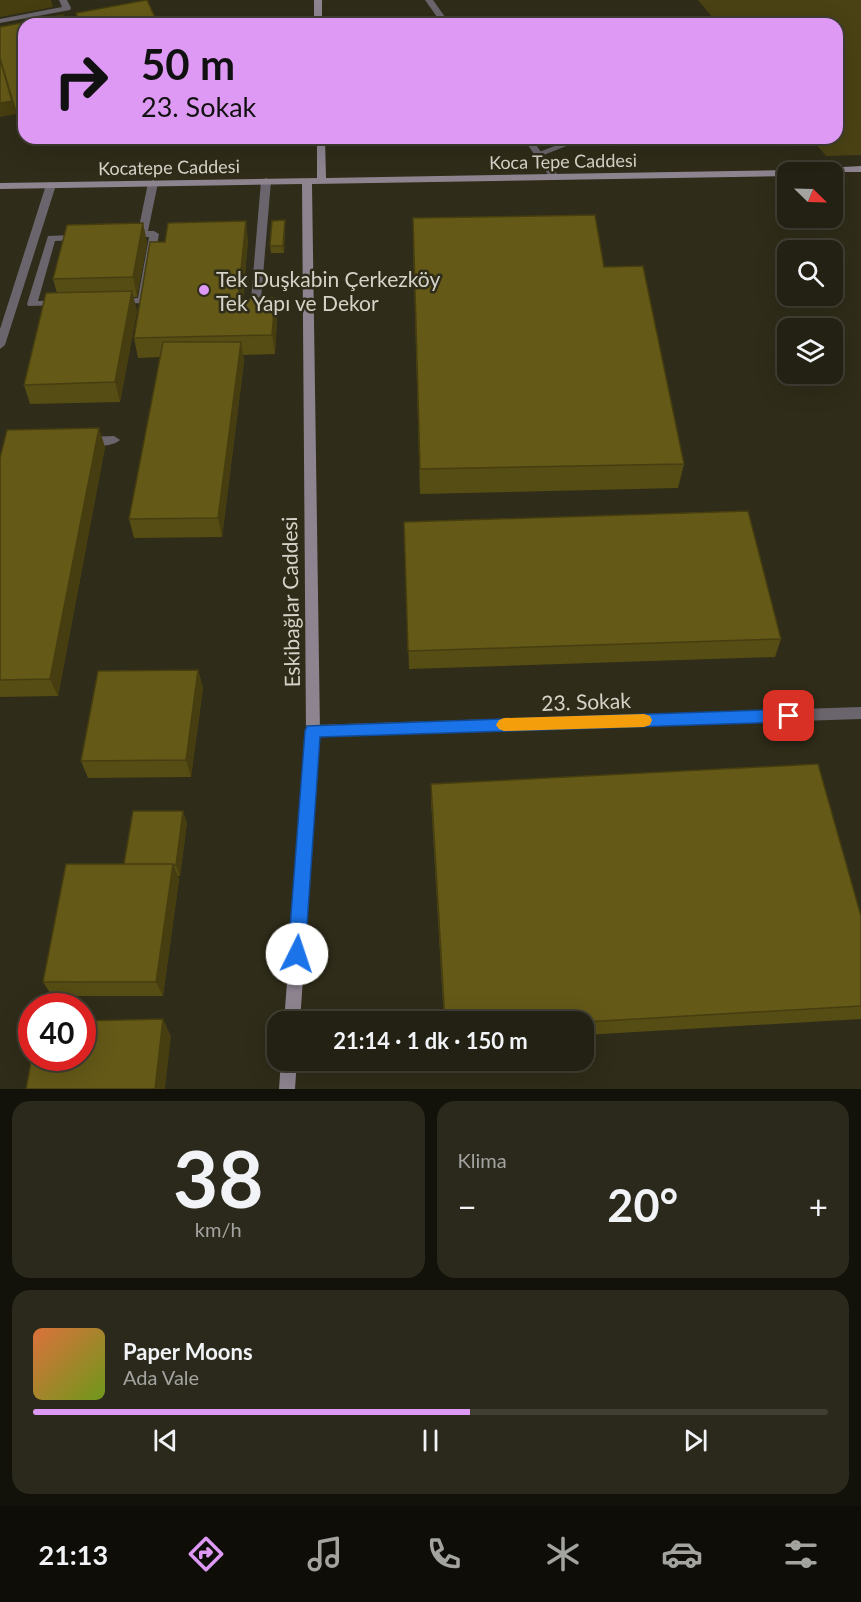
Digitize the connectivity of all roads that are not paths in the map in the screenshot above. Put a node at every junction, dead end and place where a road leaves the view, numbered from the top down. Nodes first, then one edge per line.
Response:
1 (63, 0) edge
2 (318, 0) edge
3 (429, 0) edge
4 (318, 18) edge
5 (442, 18) edge
6 (0, 21) edge
7 (321, 144) edge
8 (531, 144) edge
9 (567, 144) edge
10 (538, 154) junction
11 (861, 169) edge
12 (843, 170) edge
13 (777, 173) edge
14 (555, 178) junction
15 (339, 180) joint
16 (307, 181) junction
17 (322, 181) junction
18 (266, 182) junction
19 (153, 183) junction
20 (51, 185) junction
21 (1, 188) edge
22 (142, 235) junction
23 (255, 311) edge
24 (0, 345) edge
25 (114, 440) dead end
26 (71, 441) edge
27 (861, 713) edge
28 (313, 731) junction
29 (293, 1011) edge
30 (288, 1071) edge
31 (287, 1089) edge

1 - 6 street
2 - 4 street
3 - 5 street
7 - 17 street
8 - 10 street
9 - 10 street
10 - 14 street
11 - 12 street
13 - 14 street, Koca Tepe Caddesi
14 - 15 street, Koca Tepe Caddesi
15 - 17 street, Kocatepe Caddesi
16 - 17 street, Kocatepe Caddesi
16 - 18 street, Kocatepe Caddesi
16 - 28 street, Eskibağlar Caddesi
18 - 19 street, Kocatepe Caddesi
18 - 23 street
19 - 20 street, Kocatepe Caddesi
19 - 22 street
20 - 21 street, Kocatepe Caddesi
20 - 24 street
22 - 22 street
25 - 26 street
27 - 28 street, 23. Sokak
28 - 29 street, Eskibağlar Caddesi
30 - 31 street

